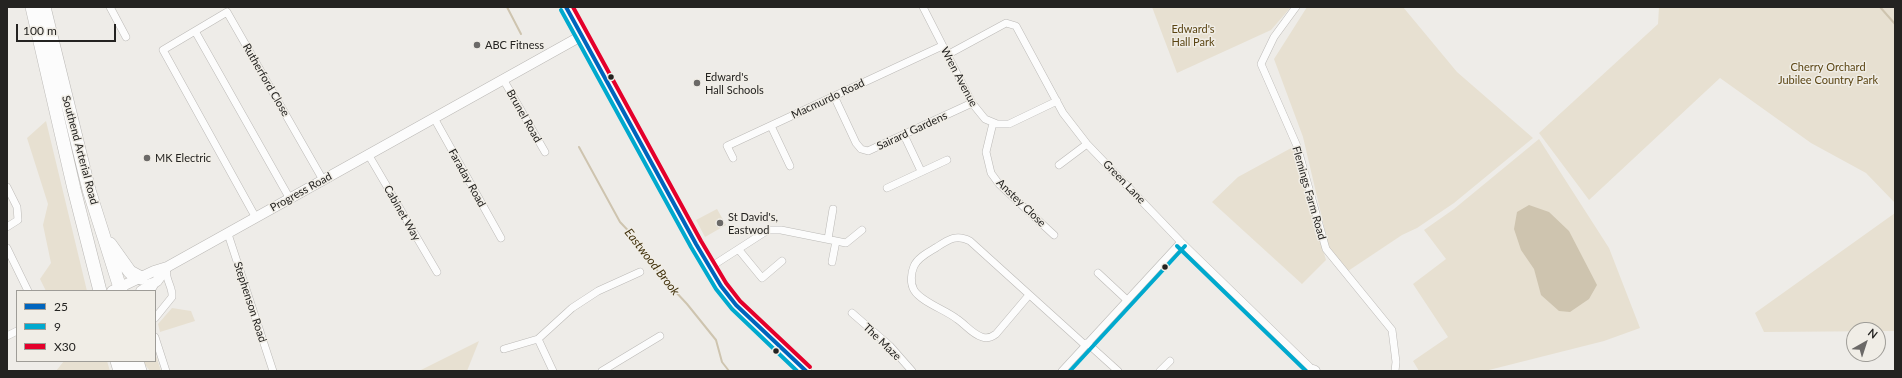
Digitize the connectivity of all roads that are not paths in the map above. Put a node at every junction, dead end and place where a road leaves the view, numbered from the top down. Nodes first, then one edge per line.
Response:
1 (32, 7) edge
2 (44, 7) edge
3 (110, 7) edge
4 (566, 7) edge
5 (923, 7) edge
6 (1296, 7) edge
7 (195, 31) junction
8 (582, 35) junction
9 (126, 37) dead end
10 (942, 46) junction
11 (947, 55) junction
12 (503, 79) junction
13 (834, 96) junction
14 (1057, 101) junction
15 (972, 103) junction
16 (434, 118) junction
17 (993, 123) junction
18 (772, 126) junction
19 (904, 135) junction
20 (1087, 144) junction
21 (545, 152) dead end
22 (368, 154) junction
23 (732, 158) dead end
24 (947, 160) dead end
25 (1059, 164) dead end
26 (790, 166) dead end
27 (921, 172) junction
28 (323, 180) junction
29 (7, 187) edge
30 (887, 188) dead end
31 (89, 190) junction
32 (290, 199) junction
33 (833, 209) dead end
34 (256, 218) junction
35 (7, 227) edge
36 (862, 230) dead end
37 (103, 234) junction
38 (228, 234) junction
39 (1054, 235) dead end
40 (501, 238) dead end
41 (828, 239) junction
42 (836, 241) junction
43 (1181, 242) junction
44 (7, 248) edge
45 (739, 250) junction
46 (782, 262) dead end
47 (832, 262) dead end
48 (167, 267) junction
49 (709, 268) junction
50 (437, 272) dead end
51 (640, 272) dead end
52 (1098, 273) dead end
53 (169, 283) junction
54 (147, 285) edge
55 (28, 290) edge
56 (100, 290) edge
57 (116, 290) edge
58 (1029, 295) junction
59 (1127, 300) junction
60 (852, 313) dead end
61 (156, 317) edge
62 (16, 332) edge
63 (7, 336) edge
64 (660, 336) dead end
65 (538, 339) junction
66 (156, 340) edge
67 (1086, 344) junction
68 (504, 349) dead end
69 (1170, 360) dead end
70 (166, 371) edge
71 (273, 371) edge
72 (553, 371) edge
73 (602, 371) edge
74 (806, 371) edge
75 (912, 371) edge
76 (1062, 371) edge
77 (1118, 371) edge
78 (1160, 371) edge
79 (1313, 371) edge
80 (1395, 371) edge

1 - 56 highway, Southend Arterial Road
2 - 31 highway, Southend Arterial Road
3 - 9 street
4 - 8 main road
5 - 10 street, Wren Avenue
6 - 80 street, Flemings Farm Road
7 - 28 street, Rutherford Close
7 - 32 street
7 - 34 street, Rutherford Close
8 - 12 street, Progress Road
8 - 49 main road
10 - 11 street, Wren Avenue
10 - 13 street, Macmurdo Road
11 - 14 street, Green Lane
11 - 15 street, Wren Avenue
12 - 16 street, Progress Road
12 - 21 street, Brunel Road
13 - 18 street, Macmurdo Road
13 - 19 street, Sairard Gardens
14 - 17 street
14 - 20 street, Green Lane
15 - 17 street, Wren Avenue
15 - 19 street, Sairard Gardens
16 - 22 street, Progress Road
16 - 40 street, Faraday Road
17 - 39 street, Anstey Close
18 - 23 street, Macmurdo Road
18 - 26 street
19 - 27 street
20 - 25 street
20 - 43 street, Green Lane
22 - 28 street, Progress Road
22 - 50 street, Cabinet Way
24 - 27 street
27 - 30 street
28 - 32 street, Progress Road
29 - 35 street
31 - 37 highway, Southend Arterial Road
31 - 57 highway
32 - 34 street, Progress Road
33 - 41 street
34 - 38 street, Progress Road
36 - 42 street
37 - 54 highway
37 - 57 highway, Southend Arterial Road
38 - 48 street, Progress Road
38 - 71 street, Stephenson Road
41 - 42 street
41 - 45 street
42 - 47 street
43 - 59 street
43 - 79 street, Green Lane
44 - 55 street
45 - 46 street
45 - 49 street
48 - 53 street
48 - 54 street, Progress Road
48 - 54 street, Progress Road
49 - 74 main road
51 - 65 street
52 - 59 street
53 - 54 street
53 - 61 street
54 - 57 street, Progress Road
58 - 58 street
58 - 67 street
59 - 67 street
60 - 75 street, The Maze
62 - 63 street
64 - 73 street
65 - 68 street
65 - 72 street
66 - 70 street
67 - 76 street
67 - 77 street
69 - 78 street

